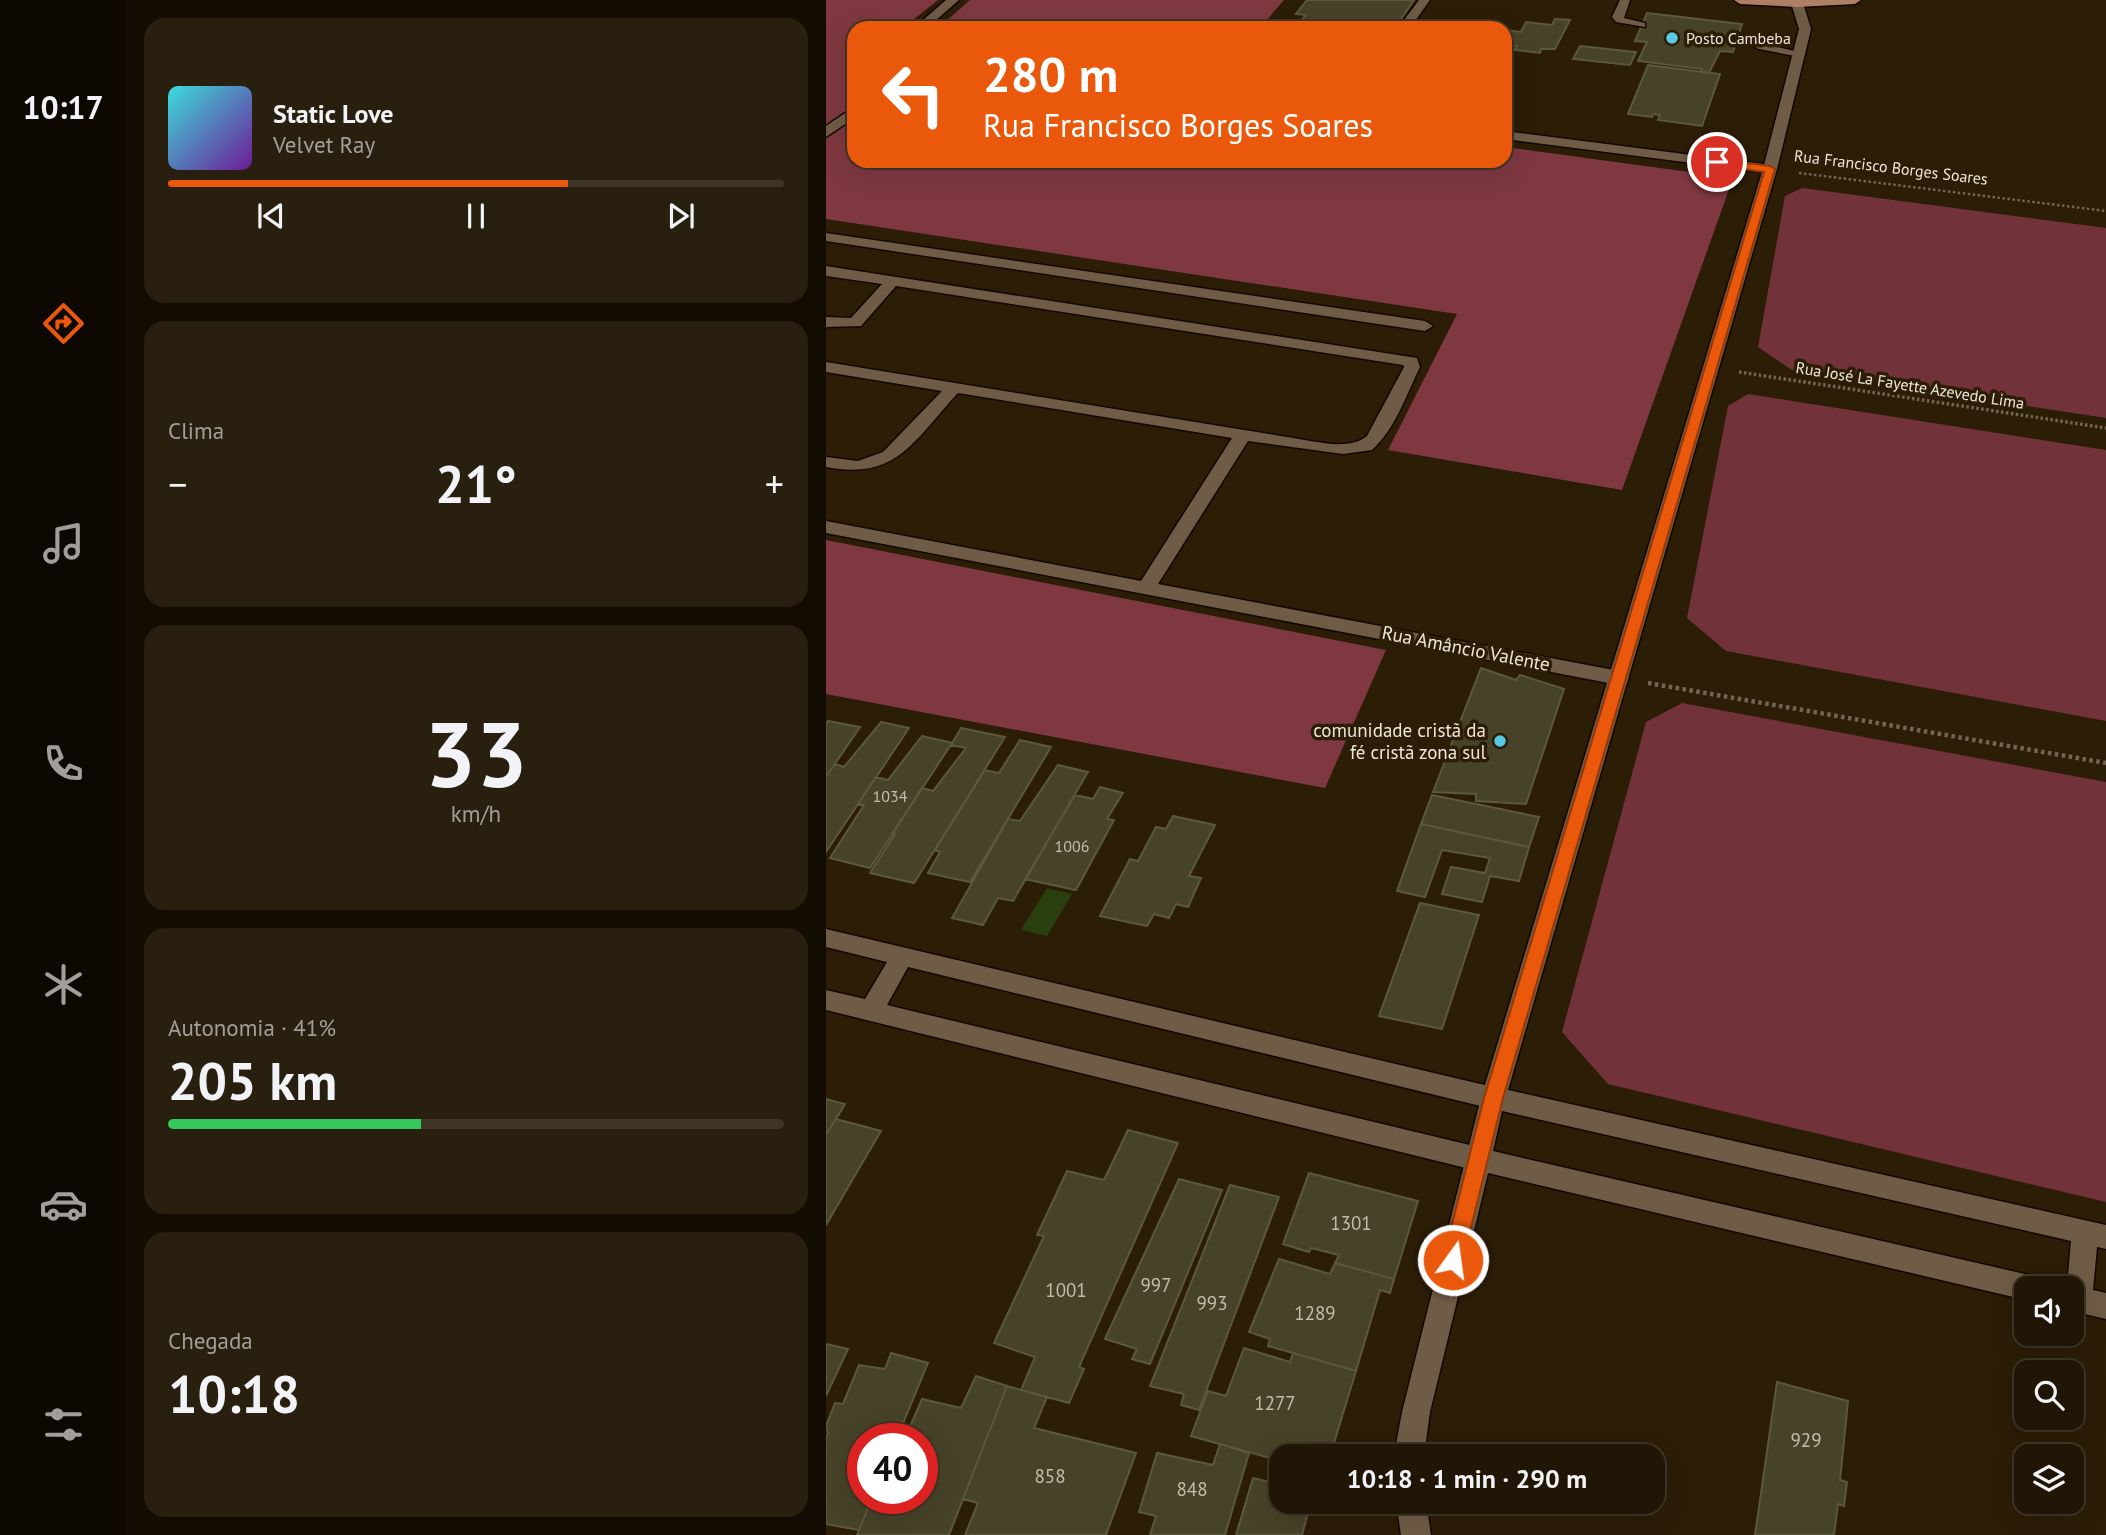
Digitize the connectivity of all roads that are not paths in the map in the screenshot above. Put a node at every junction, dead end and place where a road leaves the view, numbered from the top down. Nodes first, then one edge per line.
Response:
1 (953, 0) edge
2 (1425, 0) edge
3 (1625, 0) edge
4 (1740, 0) edge
5 (1855, 0) edge
6 (1796, 2) edge
7 (928, 21) edge
8 (1409, 21) edge
9 (1642, 25) dead end
10 (1738, 37) dead end
11 (1800, 54) junction
12 (847, 116) edge
13 (826, 133) edge
14 (1512, 136) edge
15 (1770, 169) junction
16 (826, 237) edge
17 (826, 271) edge
18 (892, 281) junction
19 (826, 322) edge
20 (1425, 326) dead end
21 (826, 367) edge
22 (953, 389) junction
23 (1243, 435) junction
24 (826, 462) edge
25 (826, 527) edge
26 (1146, 587) junction
27 (1619, 678) junction
28 (826, 938) edge
29 (902, 957) junction
30 (826, 1000) edge
31 (871, 1011) junction
32 (1493, 1098) junction
33 (1478, 1159) junction
34 (2096, 1234) edge
35 (2082, 1276) edge
36 (2014, 1284) edge
37 (2084, 1301) edge
38 (2106, 1306) edge
39 (1411, 1444) edge
40 (1413, 1514) edge
41 (1416, 1535) edge

1 - 7 street
2 - 8 lane
3 - 9 lane
4 - 6 main road
5 - 6 main road
6 - 11 street
10 - 11 lane
11 - 15 street
12 - 13 street
14 - 15 street, Rua Francisco Borges Soares
15 - 27 street
16 - 20 street
17 - 18 street
18 - 19 street
18 - 23 street
21 - 22 street
22 - 23 street
22 - 24 street
23 - 26 street
25 - 26 street, Rua Amâncio Valente
26 - 27 street, Rua Amâncio Valente
27 - 32 street
28 - 29 street
29 - 31 street
29 - 32 street
30 - 31 street
31 - 33 street
32 - 33 street
32 - 34 street
33 - 36 street
33 - 39 street
34 - 35 street
37 - 38 street
40 - 41 street

